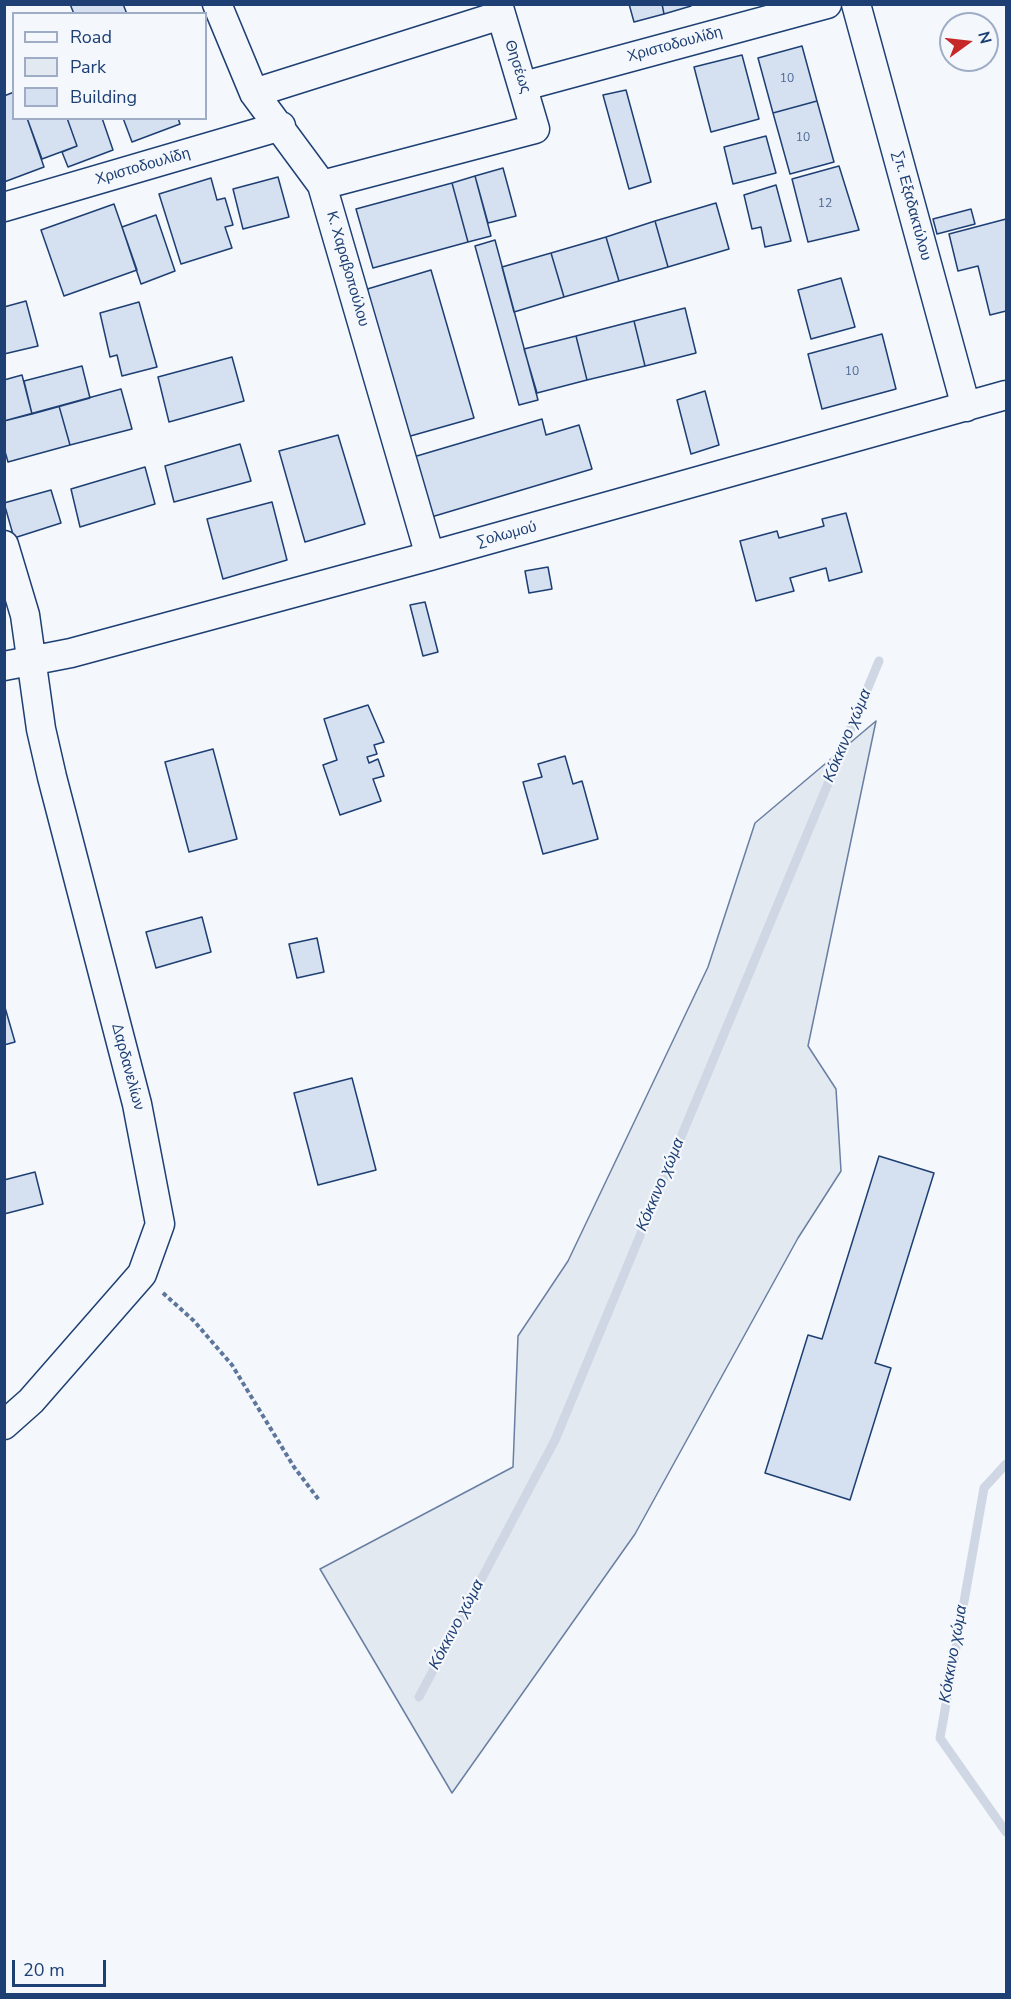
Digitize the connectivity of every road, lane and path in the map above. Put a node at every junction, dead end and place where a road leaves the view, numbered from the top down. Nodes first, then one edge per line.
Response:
1 (217, 4) edge
2 (827, 4) edge
3 (856, 4) edge
4 (500, 10) edge
5 (524, 86) junction
6 (254, 93) junction
7 (281, 126) junction
8 (322, 185) junction
9 (4, 207) edge
10 (1006, 395) edge
11 (966, 407) junction
12 (4, 544) edge
13 (430, 556) junction
14 (32, 660) junction
15 (4, 666) edge
16 (142, 1274) junction
17 (4, 1425) edge
18 (318, 1500) dead end

1 - 6 street, Κ. Χαραβοπούλου
2 - 5 street, Χριστοδουλίδη
3 - 11 street, Σπ. Εξαδακτύλου
4 - 5 street, Θησέως
4 - 6 street
5 - 8 street, Θησέως
6 - 7 street, Κ. Χαραβοπούλου
7 - 8 street, Κ. Χαραβοπούλου
7 - 9 street, Χριστοδουλίδη
8 - 13 street, Κ. Χαραβοπούλου
10 - 11 street, Σολωμού
11 - 13 street, Σολωμού
12 - 14 street, Δαρδανελίων
13 - 14 street, Σολωμού
14 - 15 street, Σολωμού
14 - 16 street, Δαρδανελίων
16 - 17 street, Δαρδανελίων
16 - 18 path

